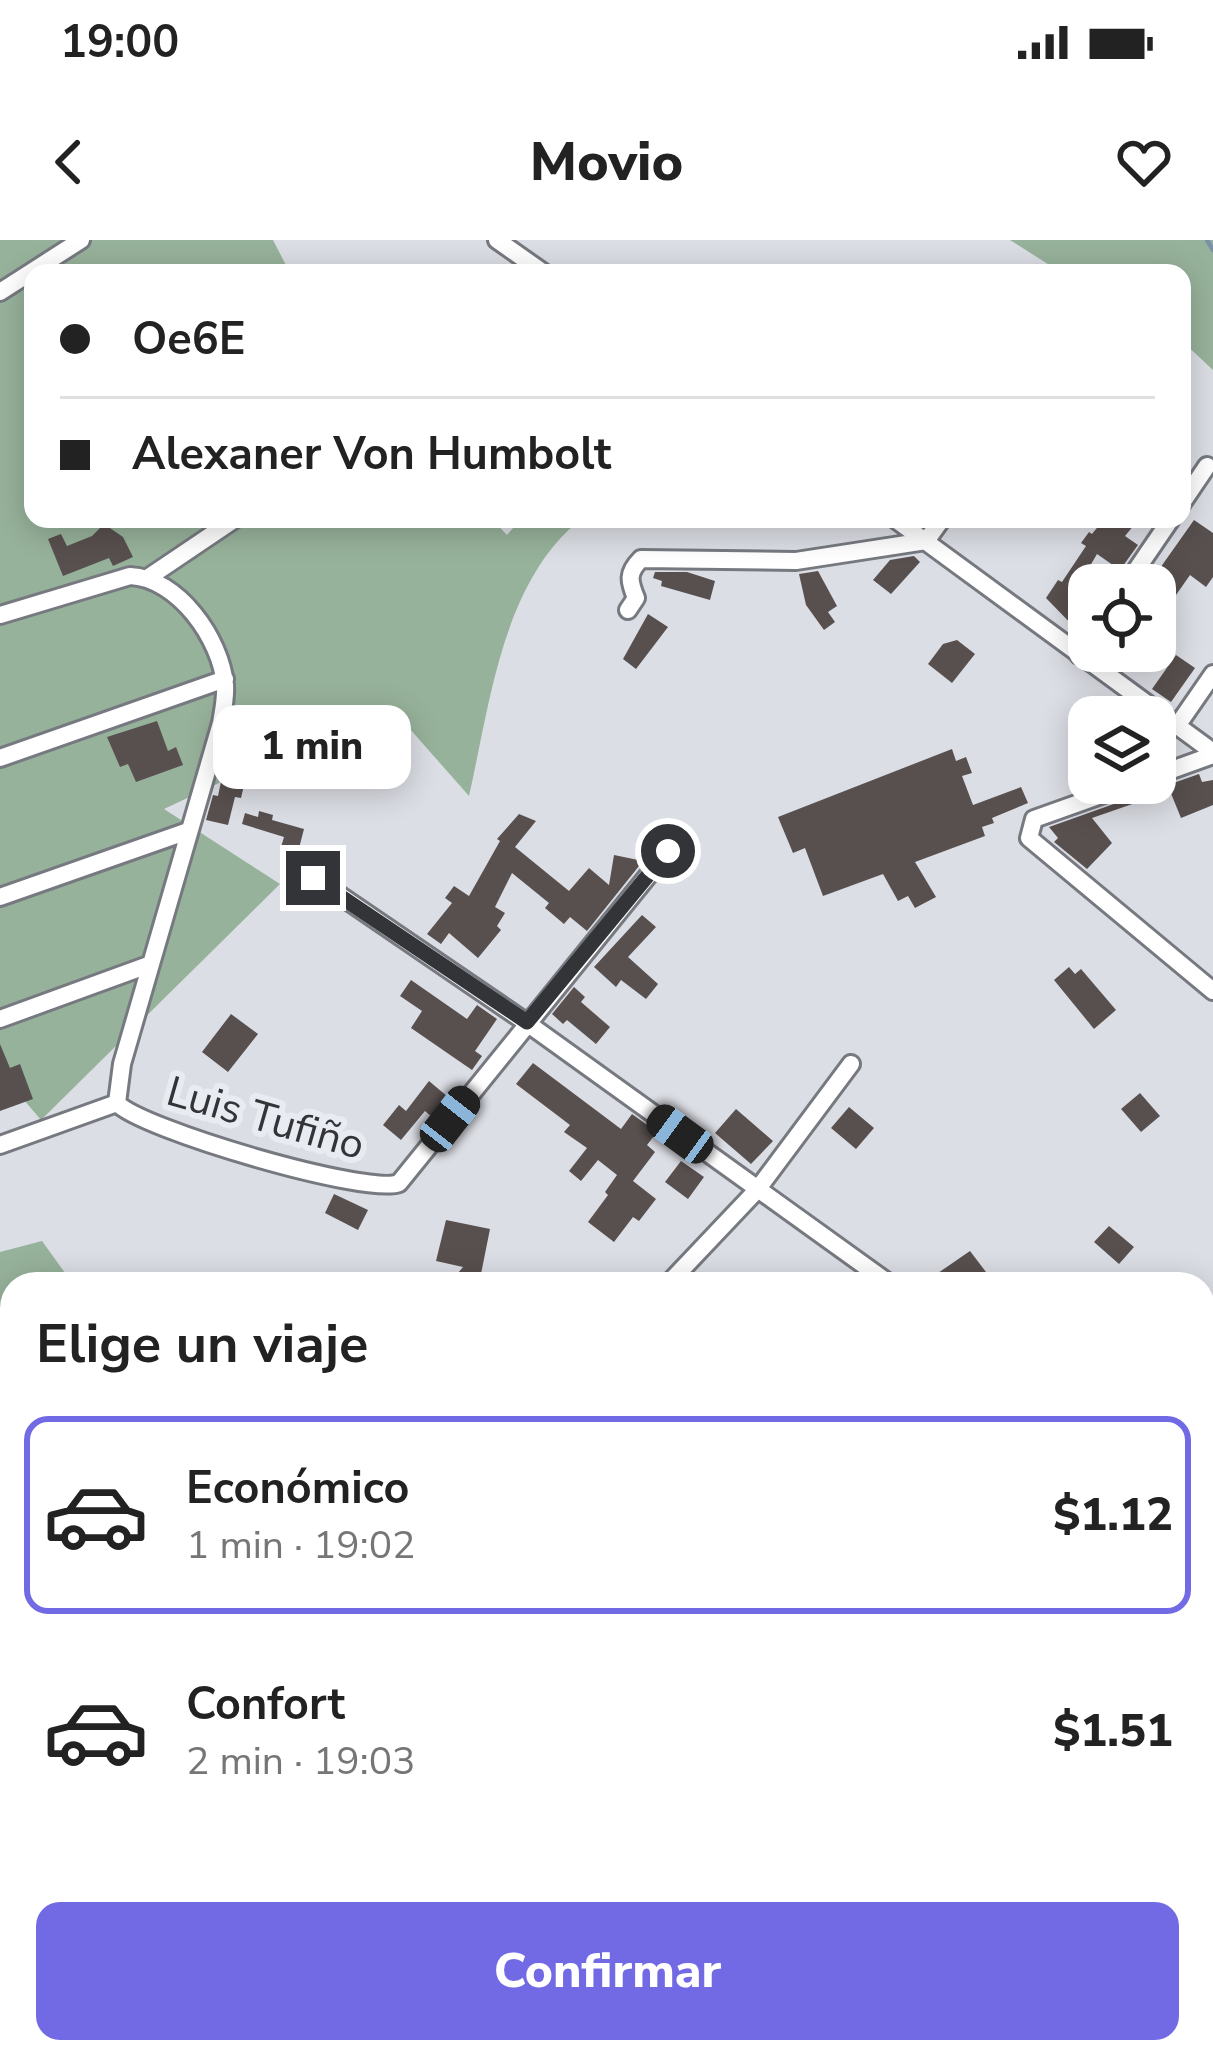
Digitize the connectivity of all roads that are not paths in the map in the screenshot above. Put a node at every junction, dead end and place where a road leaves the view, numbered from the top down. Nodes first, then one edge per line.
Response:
1 (81, 240) edge
2 (497, 240) edge
3 (44, 264) edge
4 (531, 264) edge
5 (1208, 466) dead end
6 (1191, 490) edge
7 (222, 528) edge
8 (908, 528) edge
9 (935, 528) edge
10 (1165, 528) edge
11 (926, 541) junction
12 (1140, 564) edge
13 (149, 577) junction
14 (628, 610) dead end
15 (0, 615) edge
16 (1068, 636) edge
17 (1113, 672) edge
18 (1213, 674) edge
19 (224, 679) junction
20 (1177, 726) junction
21 (1213, 753) edge
22 (0, 758) edge
23 (1176, 768) edge
24 (1076, 804) edge
25 (188, 831) junction
26 (668, 851) dead end
27 (313, 878) dead end
28 (0, 897) edge
29 (151, 964) junction
30 (1213, 991) edge
31 (0, 1019) edge
32 (527, 1022) junction
33 (851, 1064) dead end
34 (117, 1103) junction
35 (0, 1144) edge
36 (757, 1190) junction
37 (679, 1272) edge
38 (873, 1272) edge

1 - 3 street
2 - 4 street
5 - 6 street
7 - 13 street
8 - 11 street
9 - 11 street
10 - 12 street
11 - 14 street
11 - 16 street
13 - 15 street
13 - 19 street
17 - 20 street
18 - 20 street
19 - 22 street
19 - 25 street
20 - 21 street
21 - 23 street
24 - 30 street
25 - 28 street
25 - 29 street
26 - 32 street
27 - 32 street
29 - 31 street
29 - 34 street
32 - 34 street, Luis Tufiño
32 - 36 street
33 - 36 street
34 - 35 street
36 - 37 street
36 - 38 street

